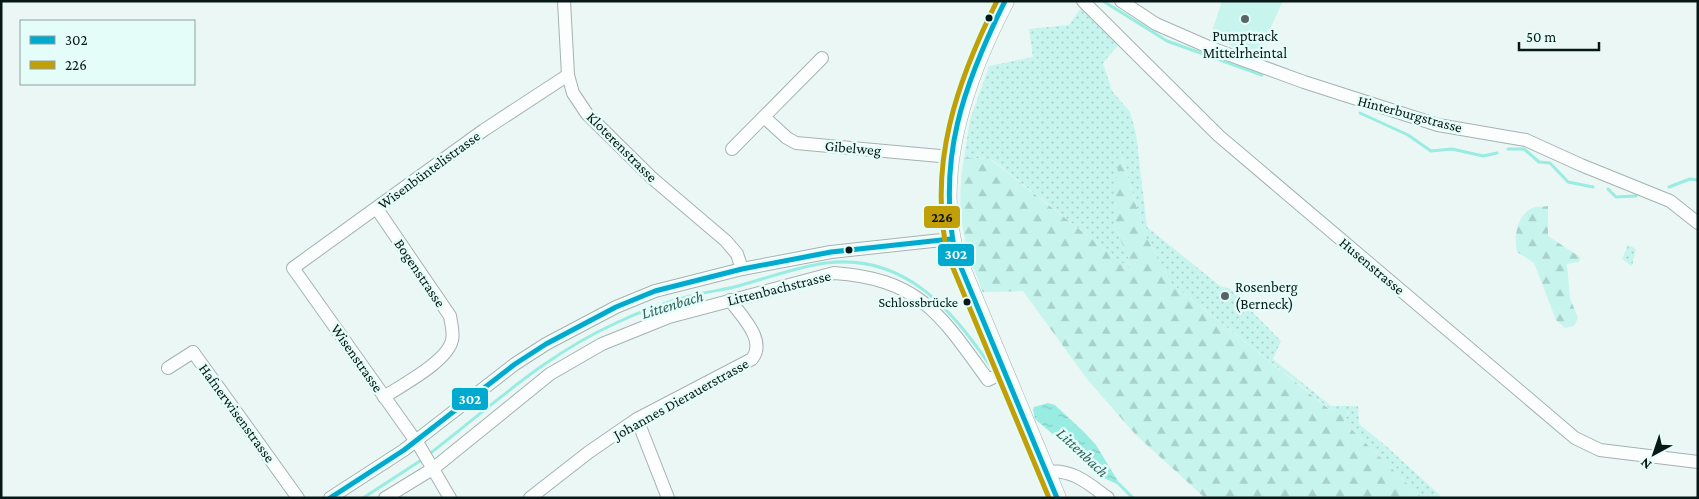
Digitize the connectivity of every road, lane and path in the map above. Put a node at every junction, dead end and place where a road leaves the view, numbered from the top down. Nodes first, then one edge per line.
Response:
1 (564, 1) edge
2 (1005, 1) edge
3 (1083, 1) edge
4 (1121, 1) edge
5 (822, 58) dead end
6 (568, 75) junction
7 (764, 116) junction
8 (732, 149) dead end
9 (951, 157) junction
10 (377, 209) junction
11 (1698, 223) edge
12 (951, 238) junction
13 (741, 266) junction
14 (293, 268) joint
15 (730, 300) junction
16 (168, 368) dead end
17 (1004, 372) junction
18 (384, 397) junction
19 (637, 419) junction
20 (418, 445) junction
21 (1698, 462) edge
22 (432, 464) junction
23 (1047, 472) junction
24 (667, 497) edge
25 (298, 498) edge
26 (330, 498) edge
27 (385, 498) edge
28 (450, 498) edge
29 (530, 498) edge
30 (1057, 498) edge
31 (1108, 498) edge

1 - 6 street, Kloterenstrasse
2 - 9 main road
3 - 21 street, Husenstrasse
4 - 11 street, Hinterburgstrasse
5 - 7 street
6 - 10 street, Wisenbüntelistrasse
6 - 13 street, Kloterenstrasse
7 - 8 street
7 - 9 street, Gibelweg
9 - 12 main road
10 - 14 street, Wisenbüntelistrasse
10 - 18 street, Bogenstrasse
12 - 13 street
12 - 17 main road
13 - 20 street
14 - 18 street, Wisenstrasse
15 - 17 street, Littenbachstrasse
15 - 19 street, Johannes Dierauerstrasse
15 - 22 street, Littenbachstrasse
16 - 25 street, Hafnerwisenstrasse
17 - 23 main road
18 - 20 street, Wisenstrasse
19 - 24 street
19 - 29 street, Johannes Dierauerstrasse
20 - 22 street, Wisenstrasse
20 - 26 street
22 - 27 street, Littenbachstrasse
22 - 28 street, Wisenstrasse
23 - 30 main road
23 - 31 street

